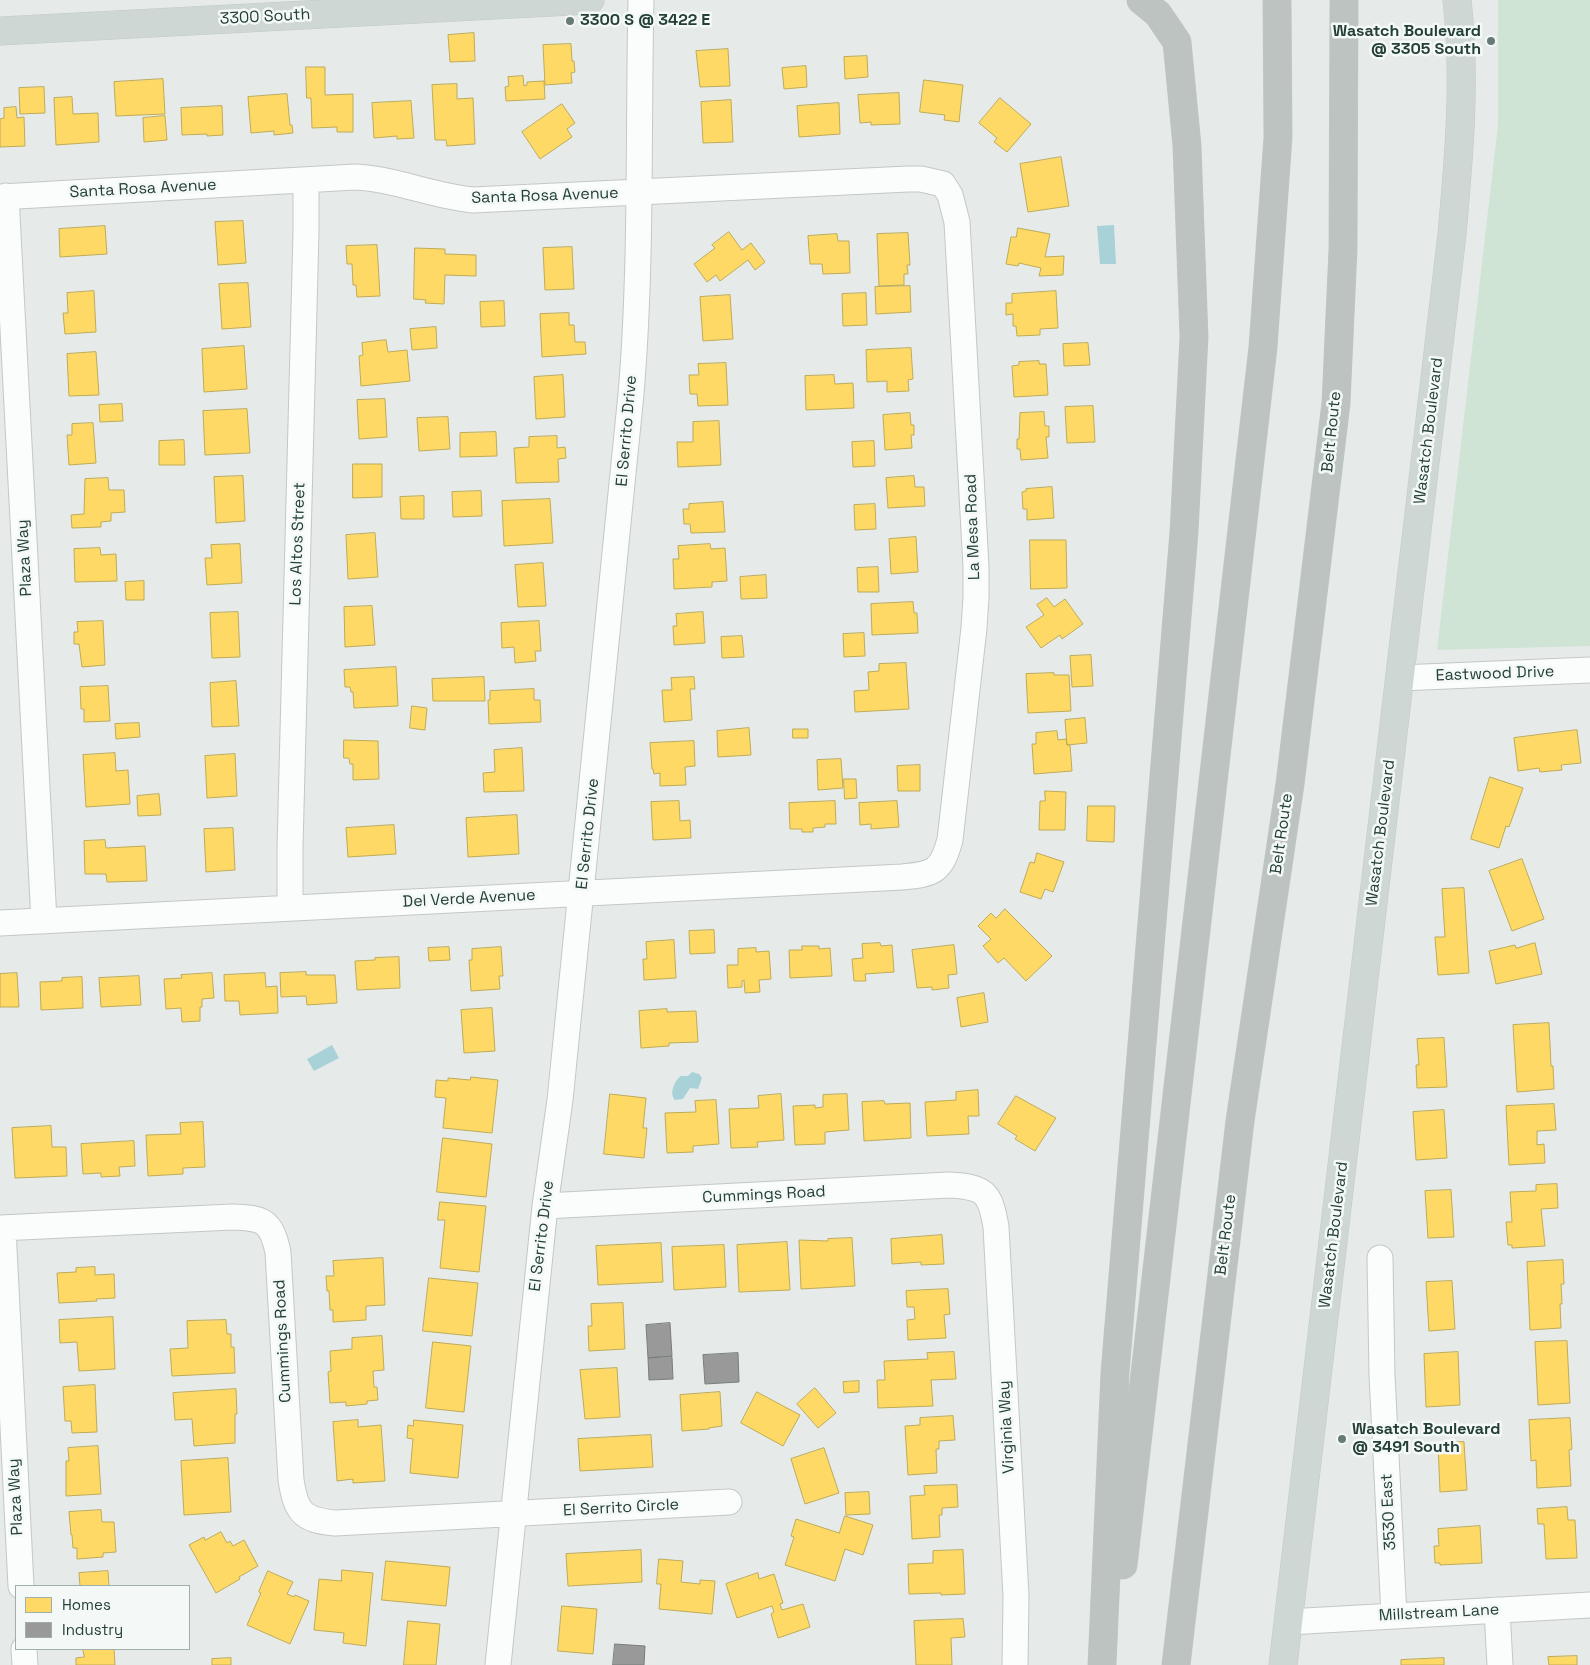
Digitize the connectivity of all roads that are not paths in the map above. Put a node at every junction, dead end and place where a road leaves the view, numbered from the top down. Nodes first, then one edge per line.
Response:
1 (590, 0) edge
2 (641, 0) edge
3 (1141, 0) edge
4 (1277, 0) edge
5 (1344, 0) edge
6 (1456, 0) edge
7 (0, 31) edge
8 (306, 180) junction
9 (943, 184) joint
10 (639, 192) junction
11 (3, 196) edge
12 (1590, 670) edge
13 (1400, 678) junction
14 (937, 869) joint
15 (582, 893) junction
16 (290, 908) junction
17 (44, 921) junction
18 (0, 923) edge
19 (983, 1191) joint
20 (545, 1206) junction
21 (1, 1228) edge
22 (1380, 1258) dead end
23 (728, 1502) dead end
24 (513, 1515) junction
25 (21, 1585) edge
26 (1590, 1604) edge
27 (1497, 1610) junction
28 (1394, 1616) junction
29 (1288, 1622) junction
30 (24, 1650) edge
31 (25, 1665) edge
32 (498, 1665) edge
33 (1015, 1665) edge
34 (1102, 1665) edge
35 (1112, 1665) edge
36 (1176, 1665) edge
37 (1283, 1665) edge
38 (1500, 1665) edge

1 - 7 main road, 3300 South
2 - 10 street, El Serrito Drive
3 - 34 highway
4 - 35 highway
5 - 36 highway, Belt Route
6 - 13 main road, Wasatch Boulevard
8 - 10 street, Santa Rosa Avenue
8 - 11 street, Santa Rosa Avenue
8 - 16 street, Los Altos Street
9 - 10 street, Santa Rosa Avenue
9 - 14 street, La Mesa Road
10 - 15 street, El Serrito Drive
11 - 17 street, Plaza Way
12 - 13 street, Eastwood Drive
13 - 29 main road, Wasatch Boulevard
14 - 15 street, Del Verde Avenue
15 - 16 street, Del Verde Avenue
15 - 20 street, El Serrito Drive
16 - 17 street, Del Verde Avenue
17 - 18 street, Del Verde Avenue
19 - 20 street, Cummings Road
19 - 33 street, Virginia Way
20 - 24 street, El Serrito Drive
21 - 24 street, Cummings Road
21 - 25 street, Plaza Way
22 - 28 street, 3530 East
23 - 24 street, El Serrito Circle
24 - 32 street, El Serrito Drive
26 - 27 street, Millstream Lane
27 - 28 street, Millstream Lane
27 - 38 street
28 - 29 street, Millstream Lane
29 - 37 main road, Wasatch Boulevard
30 - 31 street

